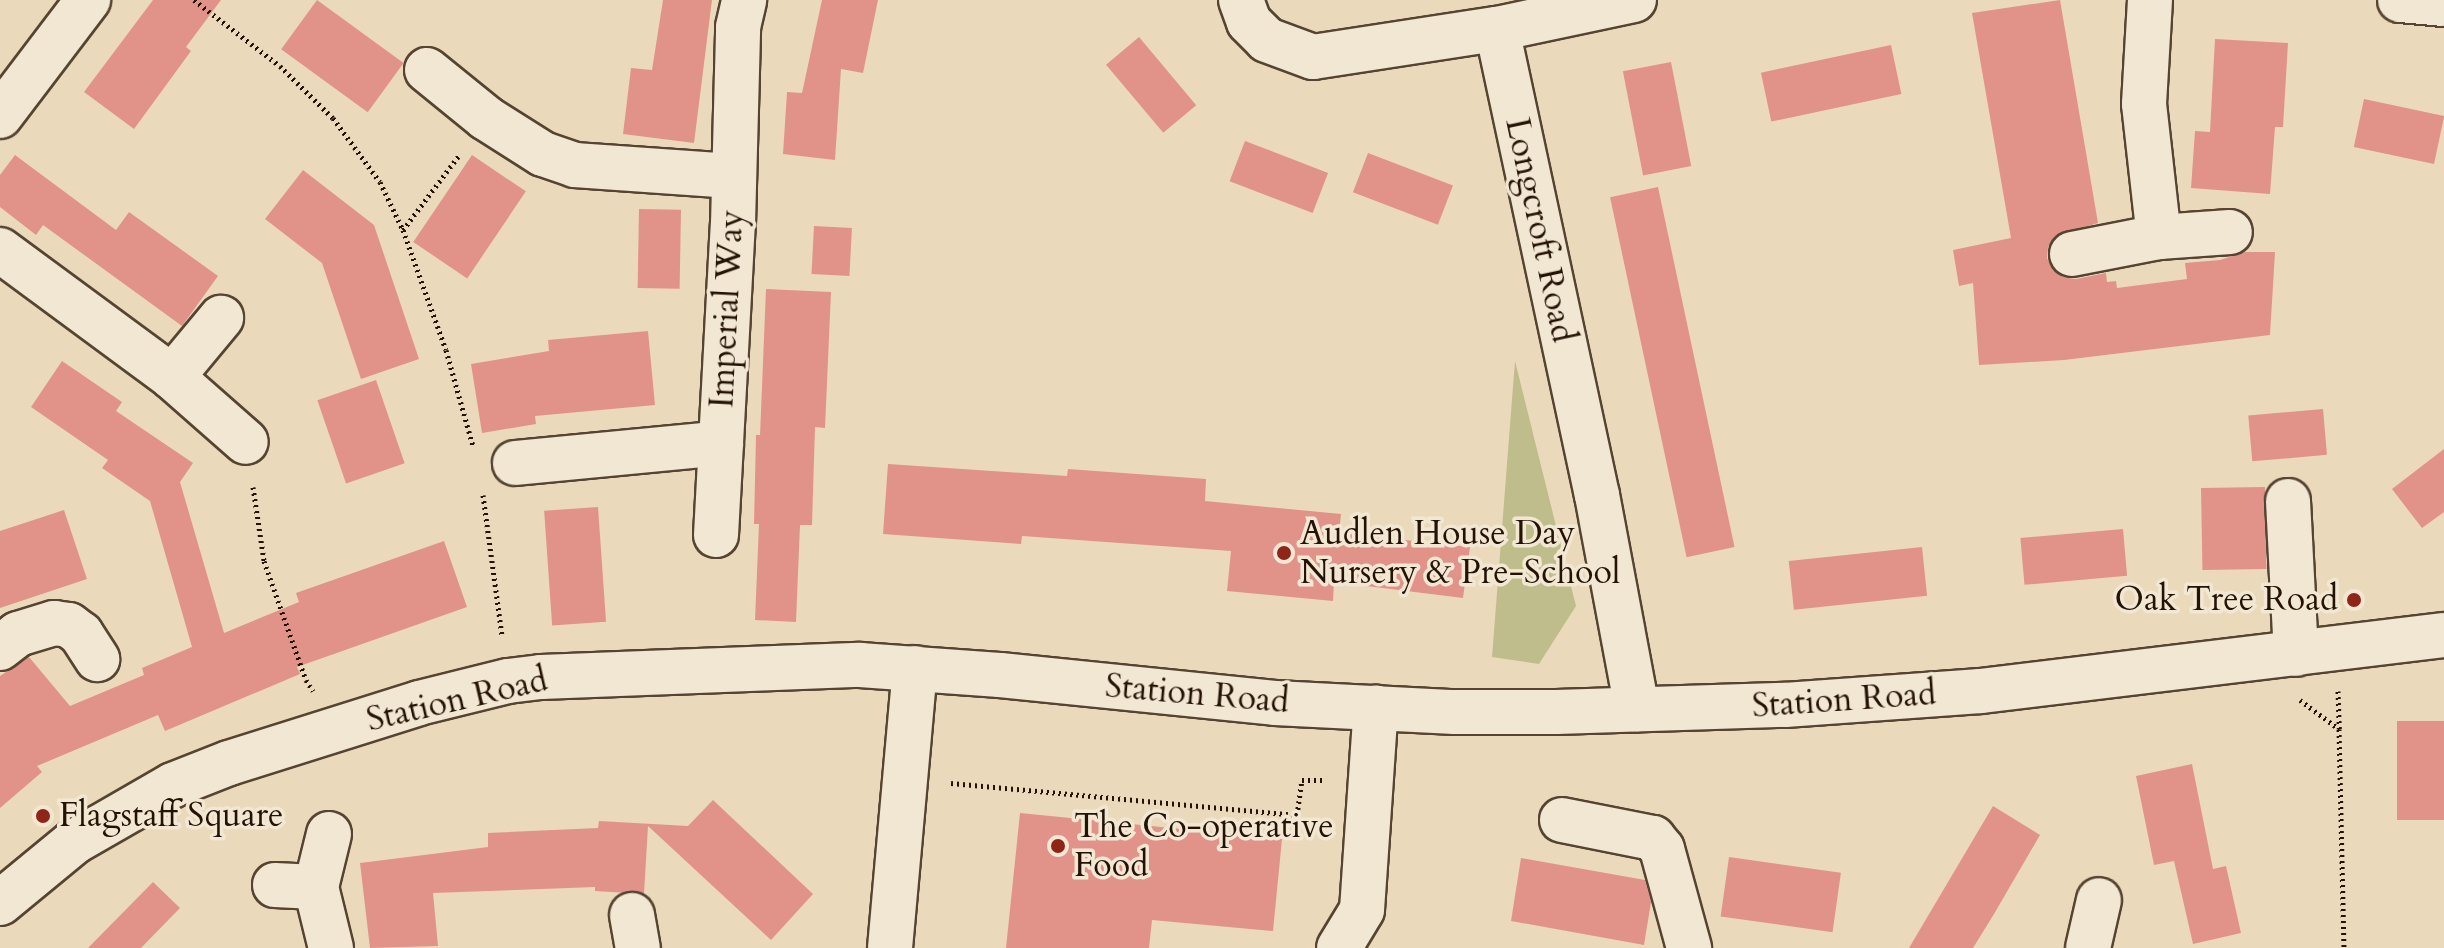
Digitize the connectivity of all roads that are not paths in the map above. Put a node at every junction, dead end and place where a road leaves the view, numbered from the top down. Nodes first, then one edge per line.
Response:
1 (88, 0) edge
2 (744, 0) edge
3 (1241, 0) edge
4 (1634, 0) edge
5 (2150, 0) edge
6 (2400, 0) edge
7 (2444, 4) edge
8 (1497, 29) junction
9 (427, 70) dead end
10 (0, 116) edge
11 (732, 176) junction
12 (2230, 232) dead end
13 (2159, 237) junction
14 (0, 250) edge
15 (2072, 254) dead end
16 (221, 318) dead end
17 (172, 377) junction
18 (246, 442) road end
19 (721, 443) junction
20 (491, 467) road end
21 (2288, 501) dead end
22 (716, 535) dead end
23 (2444, 635) edge
24 (0, 648) edge
25 (97, 659) dead end
26 (915, 668) junction
27 (2294, 674) junction
28 (1376, 707) junction
29 (1637, 709) junction
30 (1562, 820) dead end
31 (329, 834) dead end
32 (2099, 900) dead end
33 (0, 903) edge
34 (331, 948) edge
35 (890, 948) edge
36 (1339, 948) edge
37 (1689, 948) edge
38 (2088, 948) edge

1 - 10 street
2 - 11 street, Imperial Way
3 - 8 street
4 - 8 street
5 - 13 street
6 - 7 street
8 - 29 street, Longcroft Road
9 - 11 street, Imperial Way
11 - 19 street, Imperial Way
12 - 13 street
13 - 15 street
14 - 17 street
16 - 17 street
17 - 18 street
19 - 20 street, Imperial Way
19 - 22 street, Imperial Way
21 - 27 street
23 - 27 street, Station Road
24 - 25 street
26 - 28 street, Station Road
26 - 33 street, Station Road
26 - 35 street
27 - 29 street, Station Road
28 - 29 street, Station Road
28 - 36 street
30 - 37 street
31 - 34 street
32 - 38 street

